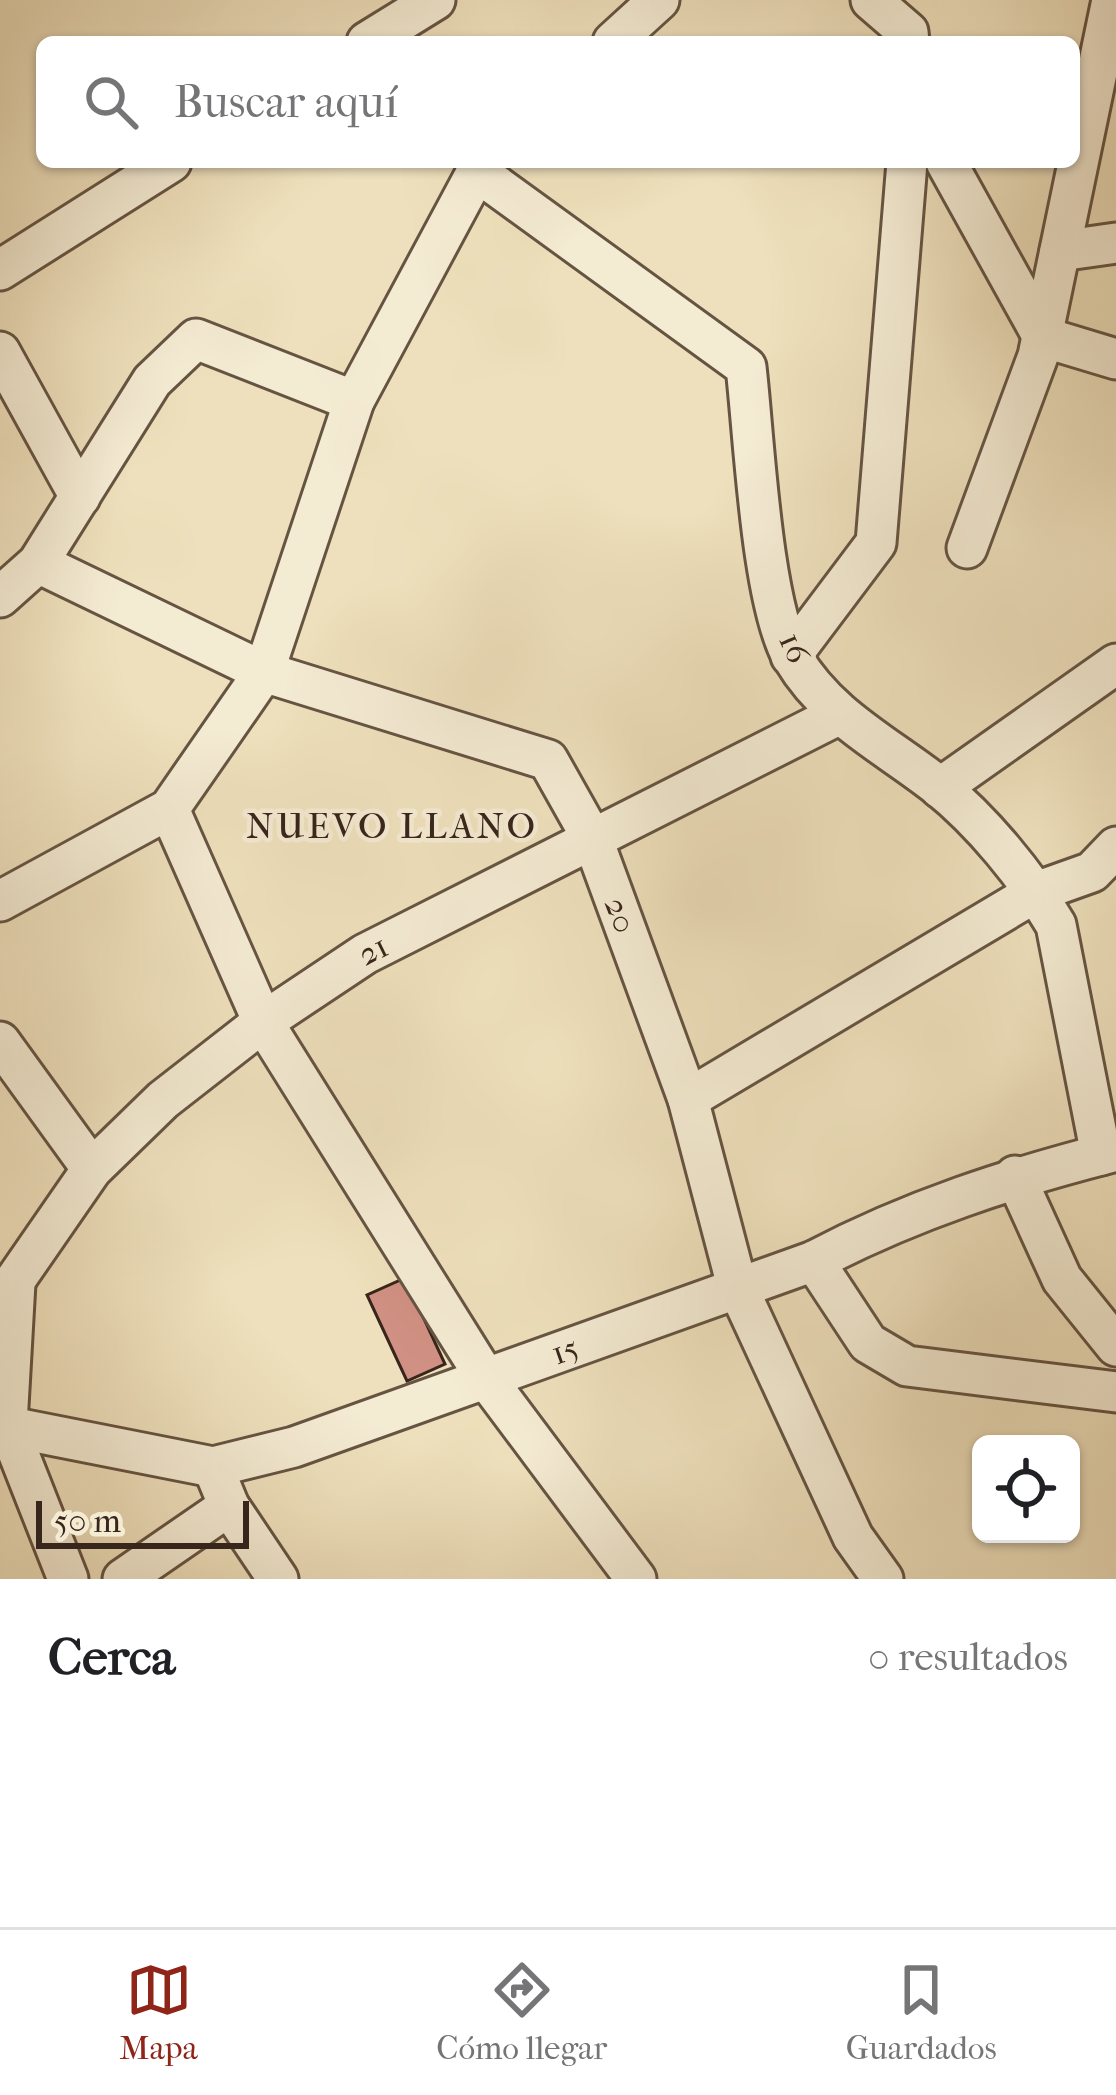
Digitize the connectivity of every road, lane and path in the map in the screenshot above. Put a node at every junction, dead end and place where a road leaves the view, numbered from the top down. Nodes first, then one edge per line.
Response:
1 (435, 0) edge
2 (659, 0) edge
3 (871, 0) edge
4 (1112, 0) edge
5 (377, 36) edge
6 (620, 36) edge
7 (908, 36) edge
8 (1080, 154) edge
9 (162, 168) edge
10 (478, 168) edge
11 (482, 168) edge
12 (907, 168) edge
13 (949, 168) edge
14 (1077, 168) edge
15 (1116, 243) edge
16 (1060, 251) junction
17 (0, 270) edge
18 (1043, 337) junction
19 (0, 352) edge
20 (1116, 359) edge
21 (354, 400) junction
22 (80, 496) junction
23 (968, 548) dead end
24 (38, 563) junction
25 (0, 597) edge
26 (791, 656) junction
27 (1116, 664) edge
28 (264, 672) junction
29 (838, 715) junction
30 (940, 788) junction
31 (170, 809) junction
32 (593, 839) junction
33 (1108, 864) edge
34 (1036, 892) junction
35 (0, 902) edge
36 (263, 1022) junction
37 (0, 1042) edge
38 (688, 1099) junction
39 (1108, 1153) edge
40 (92, 1169) junction
41 (1015, 1177) junction
42 (814, 1261) junction
43 (737, 1286) junction
44 (7, 1292) edge
45 (1116, 1346) edge
46 (485, 1377) junction
47 (1116, 1392) edge
48 (3, 1424) edge
49 (213, 1467) junction
50 (229, 1506) junction
51 (881, 1578) edge
52 (68, 1579) edge
53 (123, 1579) edge
54 (278, 1579) edge
55 (636, 1579) edge

1 - 5 street
2 - 6 street
3 - 7 street
4 - 8 street
9 - 17 street
10 - 21 street
11 - 26 street, 16
12 - 26 street
13 - 18 street
14 - 16 street
15 - 16 street
16 - 18 street
18 - 20 street
18 - 23 street
19 - 22 street
21 - 22 street
21 - 28 street
22 - 24 street
24 - 25 street
24 - 28 street, 20
26 - 29 street, 16
27 - 30 street
28 - 31 street
28 - 32 street, 20
29 - 30 street, 16
29 - 32 street, 21
30 - 34 street, 16
31 - 35 street
31 - 36 street
32 - 36 street, 21
32 - 38 street, 20
33 - 34 street
34 - 38 street
34 - 39 street, 16
36 - 40 street, 21
36 - 46 street
37 - 40 street
38 - 43 street, 20
39 - 41 street, 15
40 - 44 street, 21
41 - 42 street, 15
41 - 45 street
42 - 43 street, 15
42 - 47 street
43 - 46 street, 15
43 - 51 street, 20
44 - 48 street
46 - 49 street, 15
46 - 55 street
48 - 49 street, 15
48 - 52 street
49 - 50 street
50 - 53 street
50 - 54 street

